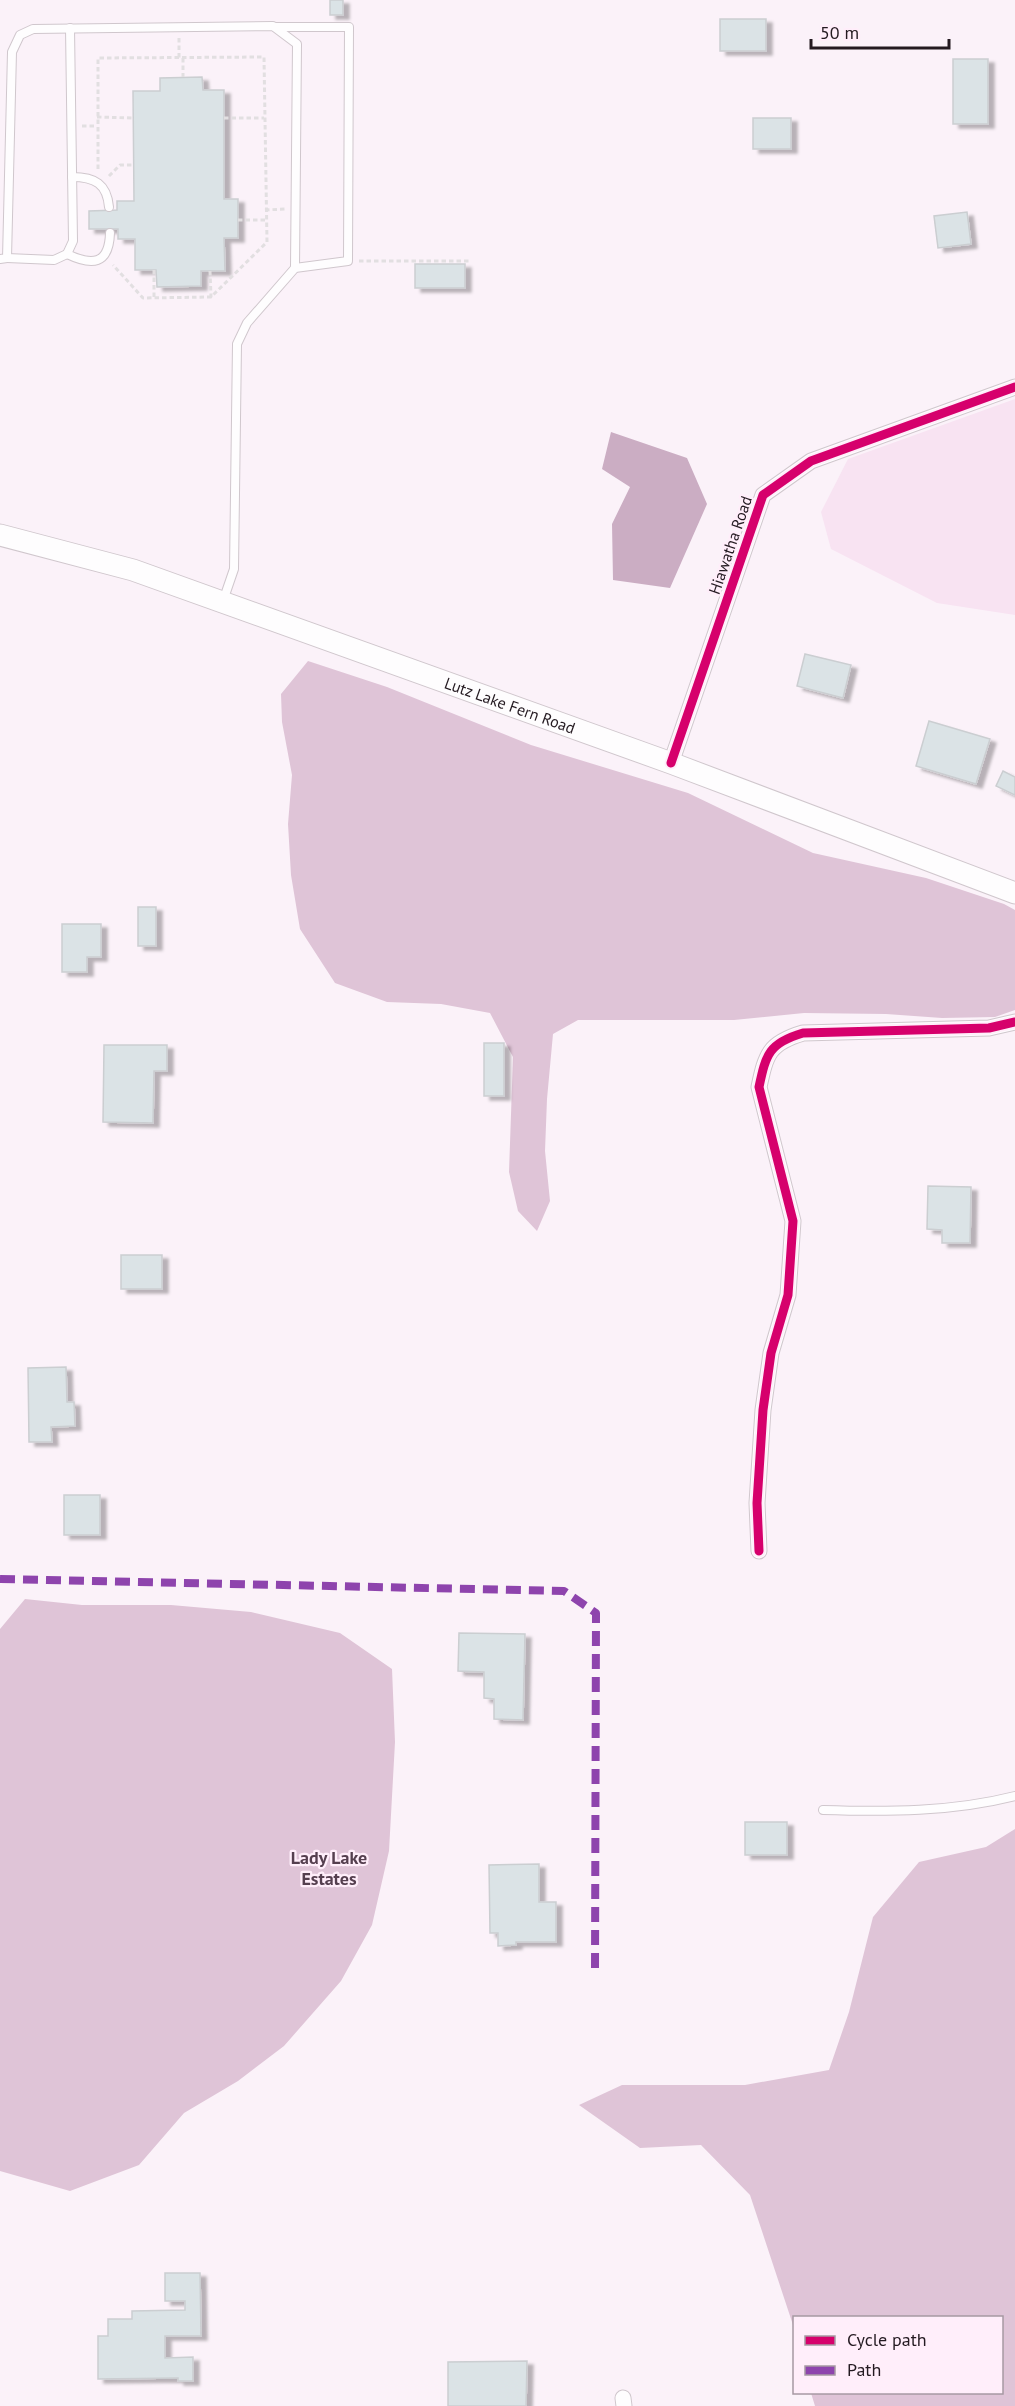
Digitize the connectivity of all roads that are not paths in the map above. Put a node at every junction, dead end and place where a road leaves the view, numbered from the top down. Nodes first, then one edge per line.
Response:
1 (273, 27) junction
2 (70, 28) junction
3 (72, 177) junction
4 (109, 207) dead end
5 (110, 233) dead end
6 (67, 254) junction
7 (4, 258) edge
8 (295, 268) junction
9 (1015, 387) edge
10 (0, 535) edge
11 (222, 602) junction
12 (671, 764) junction
13 (1015, 893) edge
14 (1015, 1022) edge
15 (759, 1551) dead end
16 (1015, 1796) edge
17 (823, 1810) dead end

1 - 2 lane
1 - 8 lane
1 - 8 lane
2 - 3 lane
2 - 7 lane
3 - 4 lane
3 - 6 lane
5 - 6 lane
6 - 7 lane
8 - 11 lane
9 - 12 street, Hiawatha Road
10 - 11 main road, Lutz Lake Fern Road
11 - 12 main road, Lutz Lake Fern Road
12 - 13 main road, Lutz Lake Fern Road
14 - 15 street
16 - 17 lane

